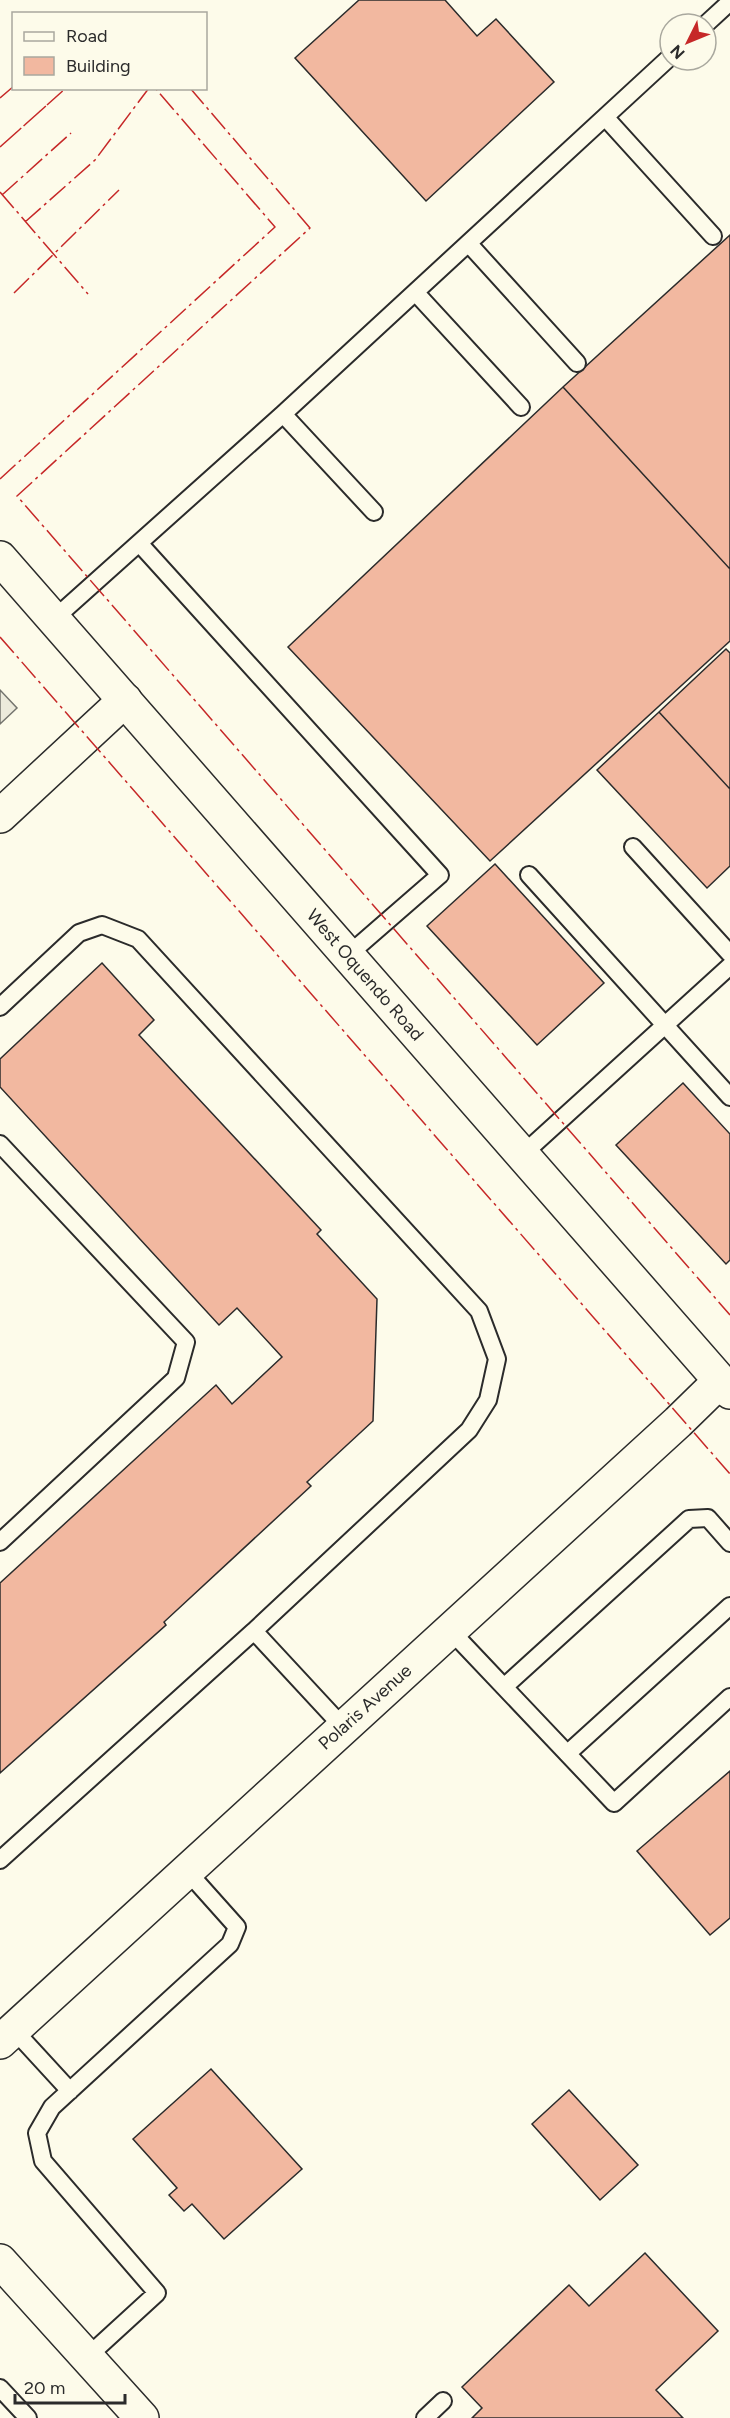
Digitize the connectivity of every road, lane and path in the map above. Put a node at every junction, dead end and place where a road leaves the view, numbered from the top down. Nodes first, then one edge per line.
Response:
1 (730, 2) edge
2 (718, 13) edge
3 (658, 68) edge
4 (605, 117) junction
5 (713, 236) dead end
6 (469, 244) junction
7 (416, 293) junction
8 (577, 363) dead end
9 (521, 407) dead end
10 (283, 414) junction
11 (374, 512) dead end
12 (139, 543) junction
13 (0, 558) edge
14 (54, 619) junction
15 (124, 700) junction
16 (0, 816) edge
17 (633, 847) dead end
18 (529, 875) dead end
19 (730, 954) edge
20 (348, 955) junction
21 (730, 966) edge
22 (0, 1007) edge
23 (665, 1025) junction
24 (730, 1096) edge
25 (0, 1144) edge
26 (522, 1155) junction
27 (727, 1382) edge
28 (0, 1542) edge
29 (730, 1543) edge
30 (730, 1606) edge
31 (450, 1630) junction
32 (254, 1631) junction
33 (504, 1687) junction
34 (730, 1697) edge
35 (343, 1727) junction
36 (568, 1753) junction
37 (0, 1860) edge
38 (187, 1871) junction
39 (7, 2036) edge
40 (70, 2091) junction
41 (0, 2261) edge
42 (86, 2358) junction
43 (0, 2388) edge
44 (443, 2401) dead end
45 (28, 2418) edge
46 (142, 2418) edge
47 (425, 2418) edge

1 - 2 lane
3 - 4 lane
4 - 5 lane
4 - 6 lane
6 - 7 lane
6 - 8 lane
7 - 9 lane
7 - 10 lane
10 - 11 lane
10 - 12 lane
12 - 14 lane
12 - 20 lane
13 - 14 street, West Oquendo Road
14 - 15 street, West Oquendo Road
15 - 16 street
15 - 20 street, West Oquendo Road
17 - 19 lane
18 - 23 lane
20 - 26 street, West Oquendo Road
21 - 23 lane
22 - 32 lane
23 - 24 lane
23 - 26 lane
25 - 28 lane
26 - 27 street, West Oquendo Road
27 - 31 street, Polaris Avenue
29 - 33 lane
30 - 36 lane
31 - 33 lane
31 - 35 street, Polaris Avenue
32 - 35 lane
32 - 37 lane
33 - 36 lane
34 - 36 lane
35 - 38 street, Polaris Avenue
38 - 39 street, Polaris Avenue
38 - 40 lane
39 - 40 lane
40 - 42 lane
41 - 42 street
42 - 46 street
43 - 45 lane
44 - 47 lane

